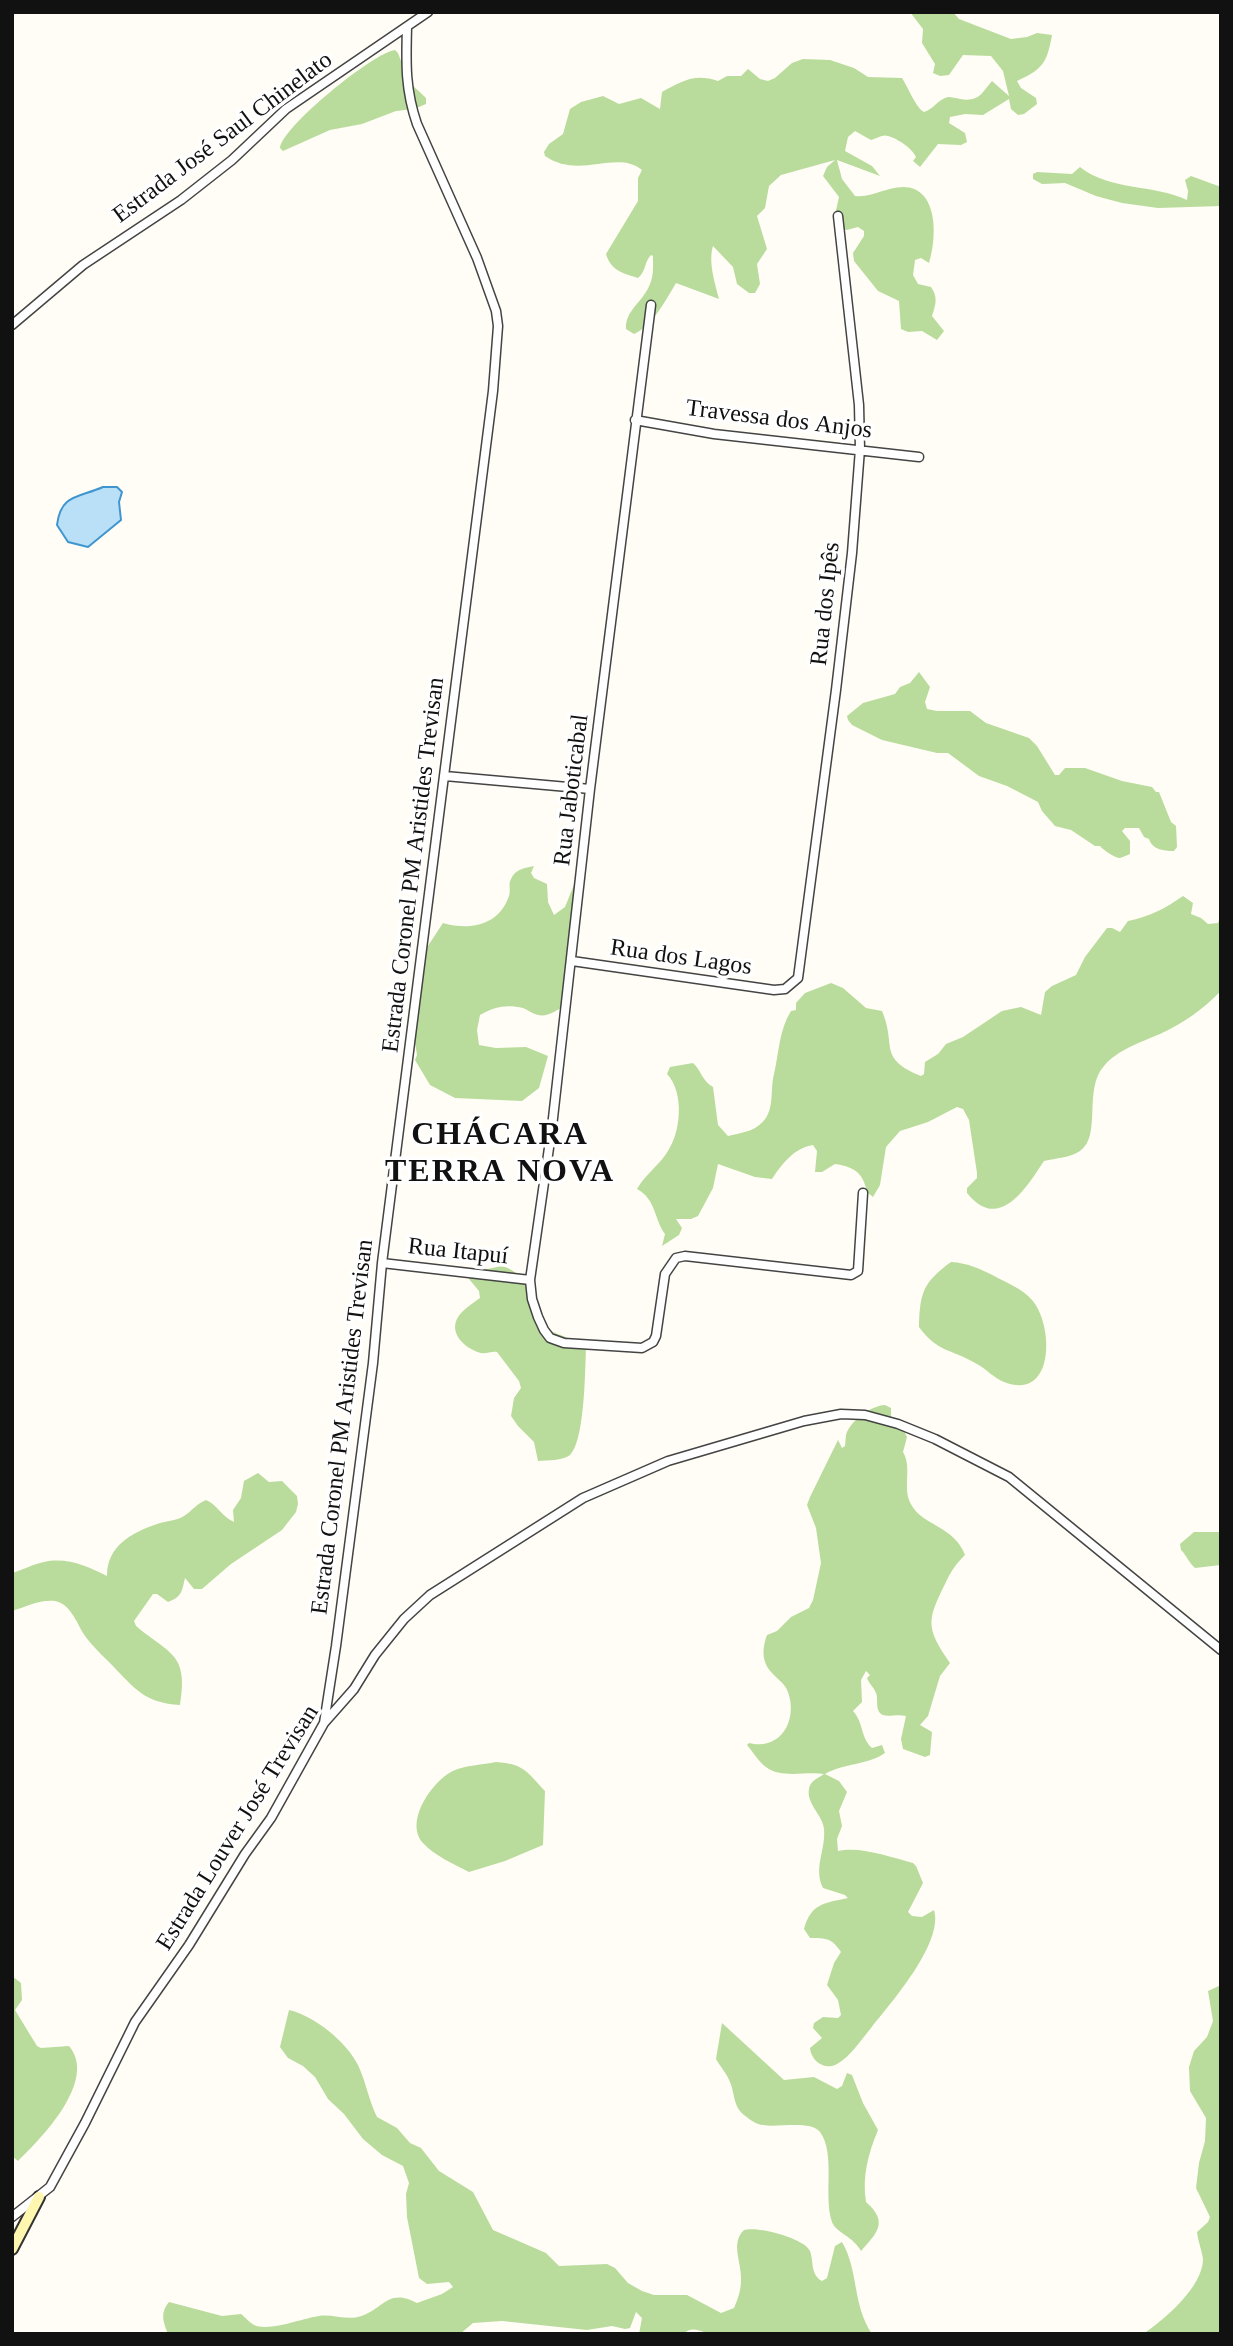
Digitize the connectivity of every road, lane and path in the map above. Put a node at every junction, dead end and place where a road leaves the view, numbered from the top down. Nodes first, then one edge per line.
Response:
1 (428, 12) edge
2 (407, 26) junction
3 (838, 216) dead end
4 (651, 305) dead end
5 (12, 324) edge
6 (635, 419) junction
7 (860, 449) junction
8 (919, 457) dead end
9 (445, 776) junction
10 (590, 789) junction
11 (572, 961) junction
12 (785, 989) joint
13 (863, 1193) dead end
14 (382, 1263) junction
15 (530, 1280) junction
16 (1221, 1650) edge
17 (324, 1723) junction
18 (39, 2197) junction
19 (12, 2217) edge
20 (12, 2249) edge

1 - 2 street, Estrada José Saul Chinelato
2 - 5 street, Estrada José Saul Chinelato
2 - 9 street, Estrada Coronel PM Aristides Trevisan
3 - 7 street, Rua dos Ipês
4 - 6 street, Rua Jaboticabal
6 - 7 street, Travessa dos Anjos
6 - 10 street, Rua Jaboticabal
7 - 8 street, Travessa dos Anjos
7 - 12 street, Rua dos Ipês
9 - 10 street
9 - 14 street, Estrada Coronel PM Aristides Trevisan
10 - 11 street, Rua Jaboticabal
11 - 12 street, Rua dos Lagos
11 - 15 street, Rua Jaboticabal
13 - 15 street, Rua Jaboticabal
14 - 15 street, Rua Itapuí
14 - 17 street, Estrada Coronel PM Aristides Trevisan
16 - 17 street, Estrada Louver José Trevisan
17 - 18 street, Estrada Louver José Trevisan
18 - 19 street, Estrada Louver José Trevisan
18 - 20 street

